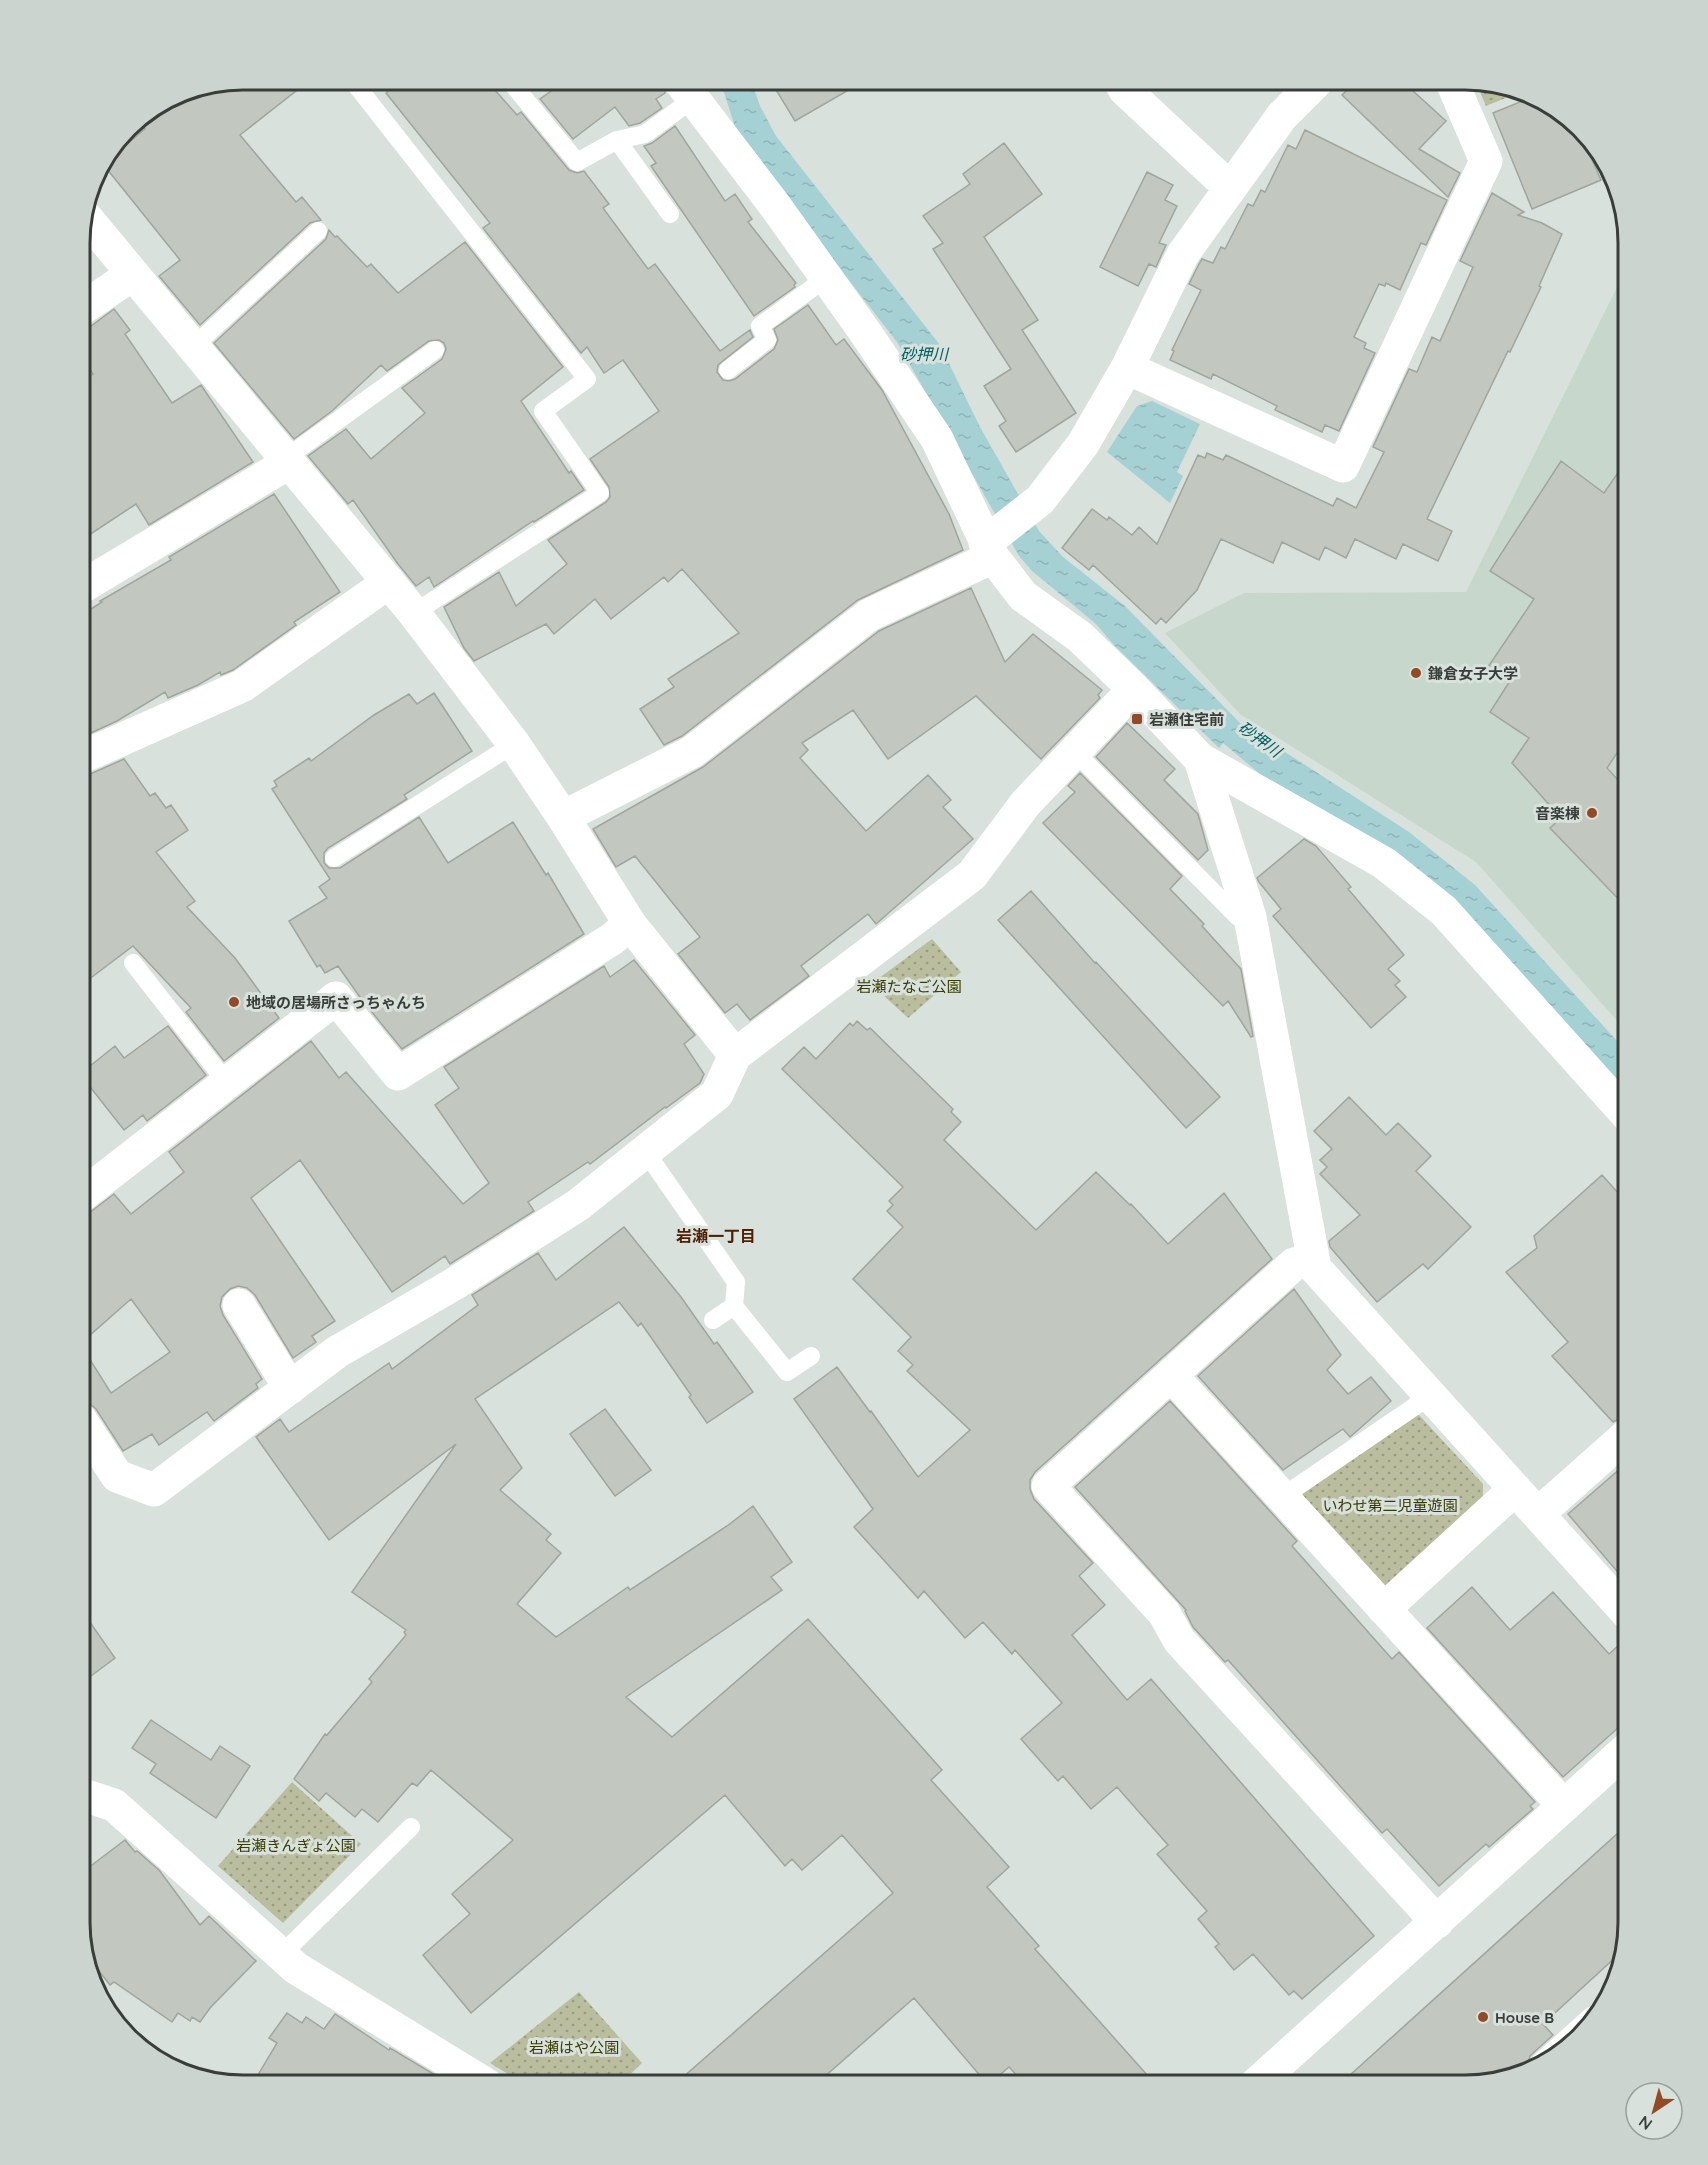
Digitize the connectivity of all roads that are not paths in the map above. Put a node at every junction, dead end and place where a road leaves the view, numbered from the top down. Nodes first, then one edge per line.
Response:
1 (360, 90) edge
2 (517, 90) edge
3 (685, 90) edge
4 (687, 90) edge
5 (1125, 90) edge
6 (1308, 90) edge
7 (1455, 90) edge
8 (617, 140) junction
9 (1230, 188) junction
10 (670, 214) dead end
11 (91, 223) edge
12 (318, 231) dead end
13 (133, 274) junction
14 (826, 278) junction
15 (90, 303) edge
16 (194, 346) junction
17 (435, 350) dead end
18 (1127, 368) junction
19 (728, 370) dead end
20 (288, 460) junction
21 (990, 545) junction
22 (90, 582) edge
23 (389, 582) junction
24 (414, 613) junction
25 (1134, 689) junction
26 (514, 744) junction
27 (1075, 752) junction
28 (90, 754) edge
29 (1200, 759) junction
30 (563, 817) junction
31 (334, 858) dead end
32 (1250, 917) junction
33 (630, 924) junction
34 (133, 963) dead end
35 (735, 1054) junction
36 (227, 1083) junction
37 (1618, 1104) edge
38 (645, 1151) junction
39 (90, 1189) edge
40 (1313, 1260) junction
41 (239, 1305) dead end
42 (734, 1306) junction
43 (713, 1320) dead end
44 (811, 1356) dead end
45 (1171, 1375) junction
46 (290, 1388) junction
47 (1430, 1396) junction
48 (90, 1434) edge
49 (1618, 1444) edge
50 (1515, 1489) junction
51 (1282, 1497) junction
52 (1538, 1514) junction
53 (1618, 1602) edge
54 (1384, 1609) junction
55 (1618, 1758) edge
56 (90, 1797) edge
57 (1564, 1806) junction
58 (411, 1827) dead end
59 (1437, 1922) junction
60 (282, 1954) junction
61 (471, 2075) edge
62 (1266, 2075) edge

1 - 24 lane
2 - 8 lane
3 - 8 lane
4 - 14 street
5 - 9 street
6 - 9 street
7 - 18 street
8 - 10 lane
9 - 18 street
11 - 13 street
12 - 16 lane
13 - 15 street
13 - 16 street
14 - 19 lane
14 - 21 street
16 - 20 street
17 - 20 lane
18 - 21 street
20 - 22 street
20 - 23 street
21 - 25 street
21 - 30 street
23 - 24 street
23 - 28 street
24 - 26 street
25 - 27 street
25 - 29 street
26 - 30 street
26 - 31 lane
27 - 32 lane
27 - 35 street
29 - 32 street
29 - 37 street
30 - 33 street
32 - 40 street
33 - 35 street
33 - 36 street
34 - 36 lane
35 - 38 street
36 - 39 street
38 - 42 lane
38 - 46 street
40 - 45 street
40 - 47 street
41 - 46 street
42 - 43 lane
42 - 44 lane
45 - 51 street
45 - 59 street
46 - 48 street
47 - 50 street
47 - 51 lane
49 - 52 street
50 - 52 street
50 - 54 street
51 - 54 street
52 - 53 street
54 - 57 street
55 - 57 street
56 - 60 street
57 - 59 street
58 - 60 lane
59 - 62 street
60 - 61 street

